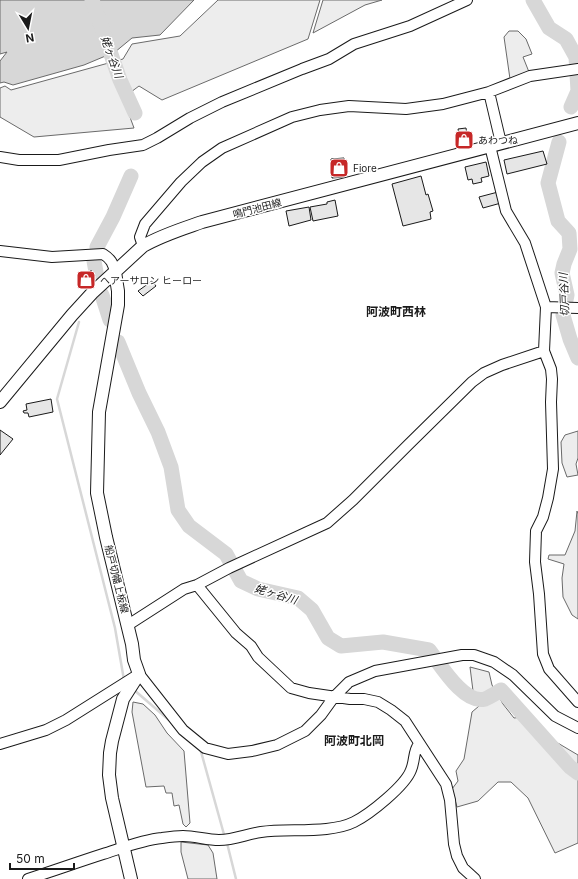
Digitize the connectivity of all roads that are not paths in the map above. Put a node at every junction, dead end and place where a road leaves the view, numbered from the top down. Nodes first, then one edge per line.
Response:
1 (467, 0) edge
2 (578, 69) edge
3 (489, 92) junction
4 (578, 122) edge
5 (496, 144) junction
6 (0, 157) edge
7 (144, 246) junction
8 (0, 251) edge
9 (115, 272) junction
10 (546, 307) junction
11 (578, 308) edge
12 (544, 351) junction
13 (0, 402) edge
14 (197, 585) junction
15 (128, 625) junction
16 (139, 674) junction
17 (334, 697) junction
18 (578, 702) edge
19 (578, 728) edge
20 (0, 744) edge
21 (420, 744) junction
22 (124, 847) junction
23 (28, 879) edge
24 (131, 879) edge
25 (475, 879) edge

1 - 6 street
2 - 3 street
3 - 5 street
3 - 7 street
4 - 5 main road, 鳴門池田線
5 - 7 main road, 鳴門池田線
5 - 10 street
7 - 9 main road, 鳴門池田線
8 - 9 street
9 - 13 main road, 鳴門池田線
9 - 15 main road, 船戸切幡上板線
10 - 11 street
10 - 12 street
12 - 14 street
12 - 18 street
14 - 15 street
14 - 17 street
15 - 16 main road, 船戸切幡上板線
16 - 17 street
16 - 20 street
16 - 22 main road
17 - 19 street
17 - 21 street
21 - 22 street
21 - 25 street
22 - 23 street
22 - 24 main road

